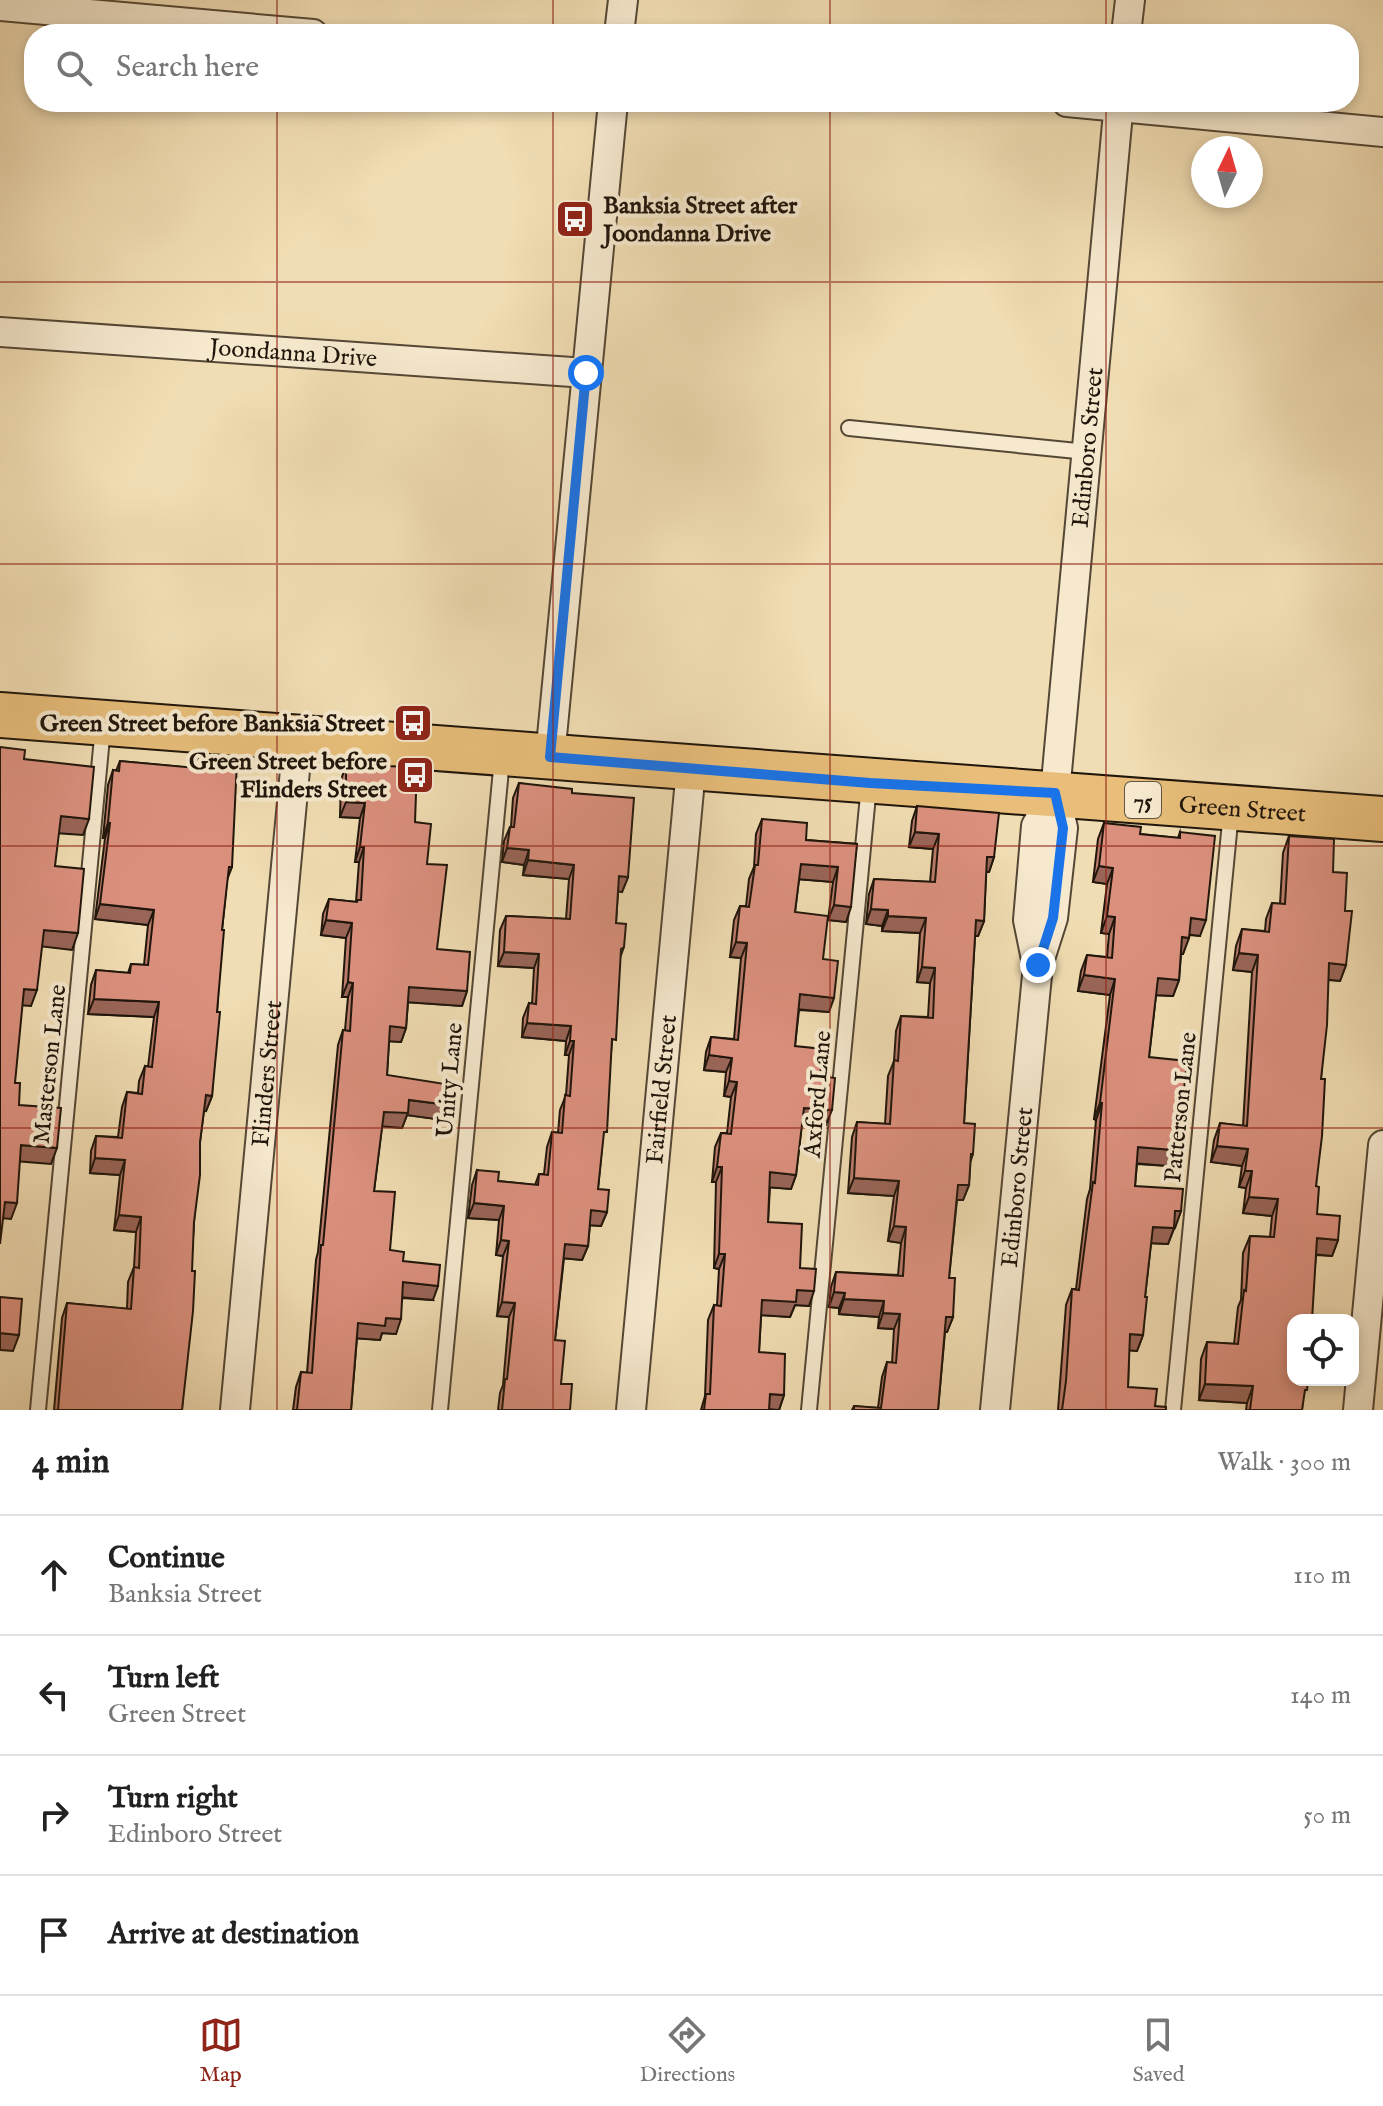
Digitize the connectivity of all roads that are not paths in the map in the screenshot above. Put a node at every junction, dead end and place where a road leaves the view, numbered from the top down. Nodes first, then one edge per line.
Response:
1 (623, 0) edge
2 (1130, 0) edge
3 (0, 6) edge
4 (201, 24) edge
5 (620, 24) edge
6 (1127, 24) edge
7 (612, 112) edge
8 (1118, 112) edge
9 (1194, 112) edge
10 (1383, 132) edge
11 (0, 332) edge
12 (586, 373) junction
13 (849, 428) dead end
14 (1087, 452) junction
15 (0, 715) edge
16 (104, 723) junction
17 (298, 738) junction
18 (503, 754) junction
19 (550, 757) junction
20 (691, 769) junction
21 (870, 783) junction
22 (1055, 793) junction
23 (1231, 808) junction
24 (1383, 819) edge
25 (1383, 1145) edge
26 (38, 1410) edge
27 (235, 1410) edge
28 (440, 1410) edge
29 (631, 1410) edge
30 (809, 1410) edge
31 (995, 1410) edge
32 (1173, 1410) edge
33 (1358, 1410) edge

1 - 5 street
2 - 6 street
3 - 4 street
7 - 12 street
8 - 14 street, Edinboro Street
9 - 10 street
11 - 12 street, Joondanna Drive
12 - 19 street
13 - 14 lane
14 - 22 street, Edinboro Street
15 - 16 main road, Green Street / 75
16 - 17 main road, Green Street / 75
16 - 26 lane, Masterson Lane
17 - 18 main road, Green Street / 75
17 - 27 street, Flinders Street
18 - 19 main road, Green Street / 75
18 - 28 lane, Unity Lane
19 - 20 main road, Green Street / 75
20 - 21 main road, Green Street / 75
20 - 29 street, Fairfield Street
21 - 22 main road, Green Street / 75
21 - 30 lane, Axford Lane
22 - 23 main road, Green Street / 75
22 - 31 street, Edinboro Street
23 - 24 main road, Green Street / 75
23 - 32 lane, Patterson Lane
25 - 33 street

